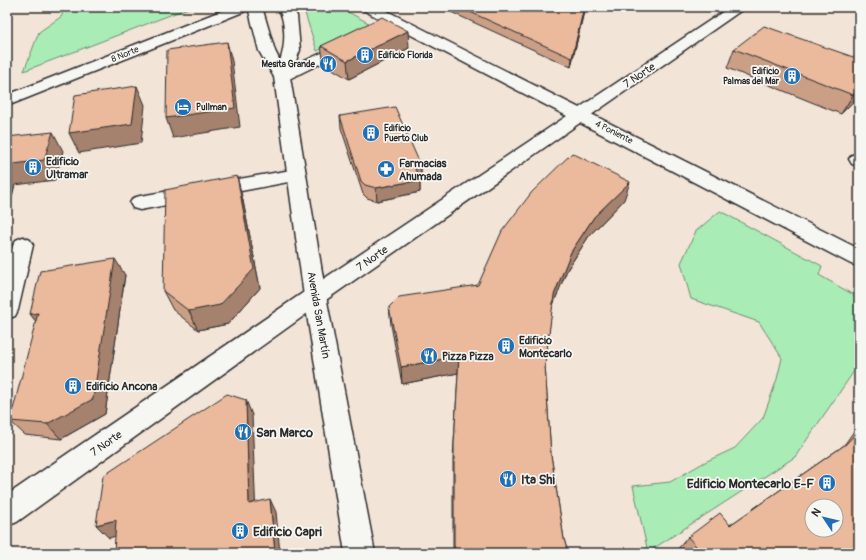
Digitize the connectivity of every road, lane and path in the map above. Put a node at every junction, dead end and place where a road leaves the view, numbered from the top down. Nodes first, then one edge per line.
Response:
1 (243, 7) edge
2 (255, 7) edge
3 (285, 7) edge
4 (368, 7) edge
5 (739, 7) edge
6 (360, 39) edge
7 (282, 77) junction
8 (7, 101) edge
9 (580, 115) junction
10 (297, 176) junction
11 (140, 203) dead end
12 (23, 245) dead end
13 (859, 258) edge
14 (315, 296) junction
15 (7, 310) edge
16 (7, 512) edge
17 (360, 553) edge

1 - 8 main road, 8 Norte
2 - 7 main road, Avenida San Martín
3 - 7 main road, Avenida San Martín
4 - 9 main road, 4 Poniente
5 - 9 main road, 7 Norte
6 - 7 street
7 - 10 main road, Avenida San Martín
9 - 13 main road, 4 Poniente
9 - 14 main road, 7 Norte
10 - 11 main road
10 - 14 main road, Avenida San Martín
12 - 15 main road
14 - 16 main road, 7 Norte
14 - 17 main road, Avenida San Martín

